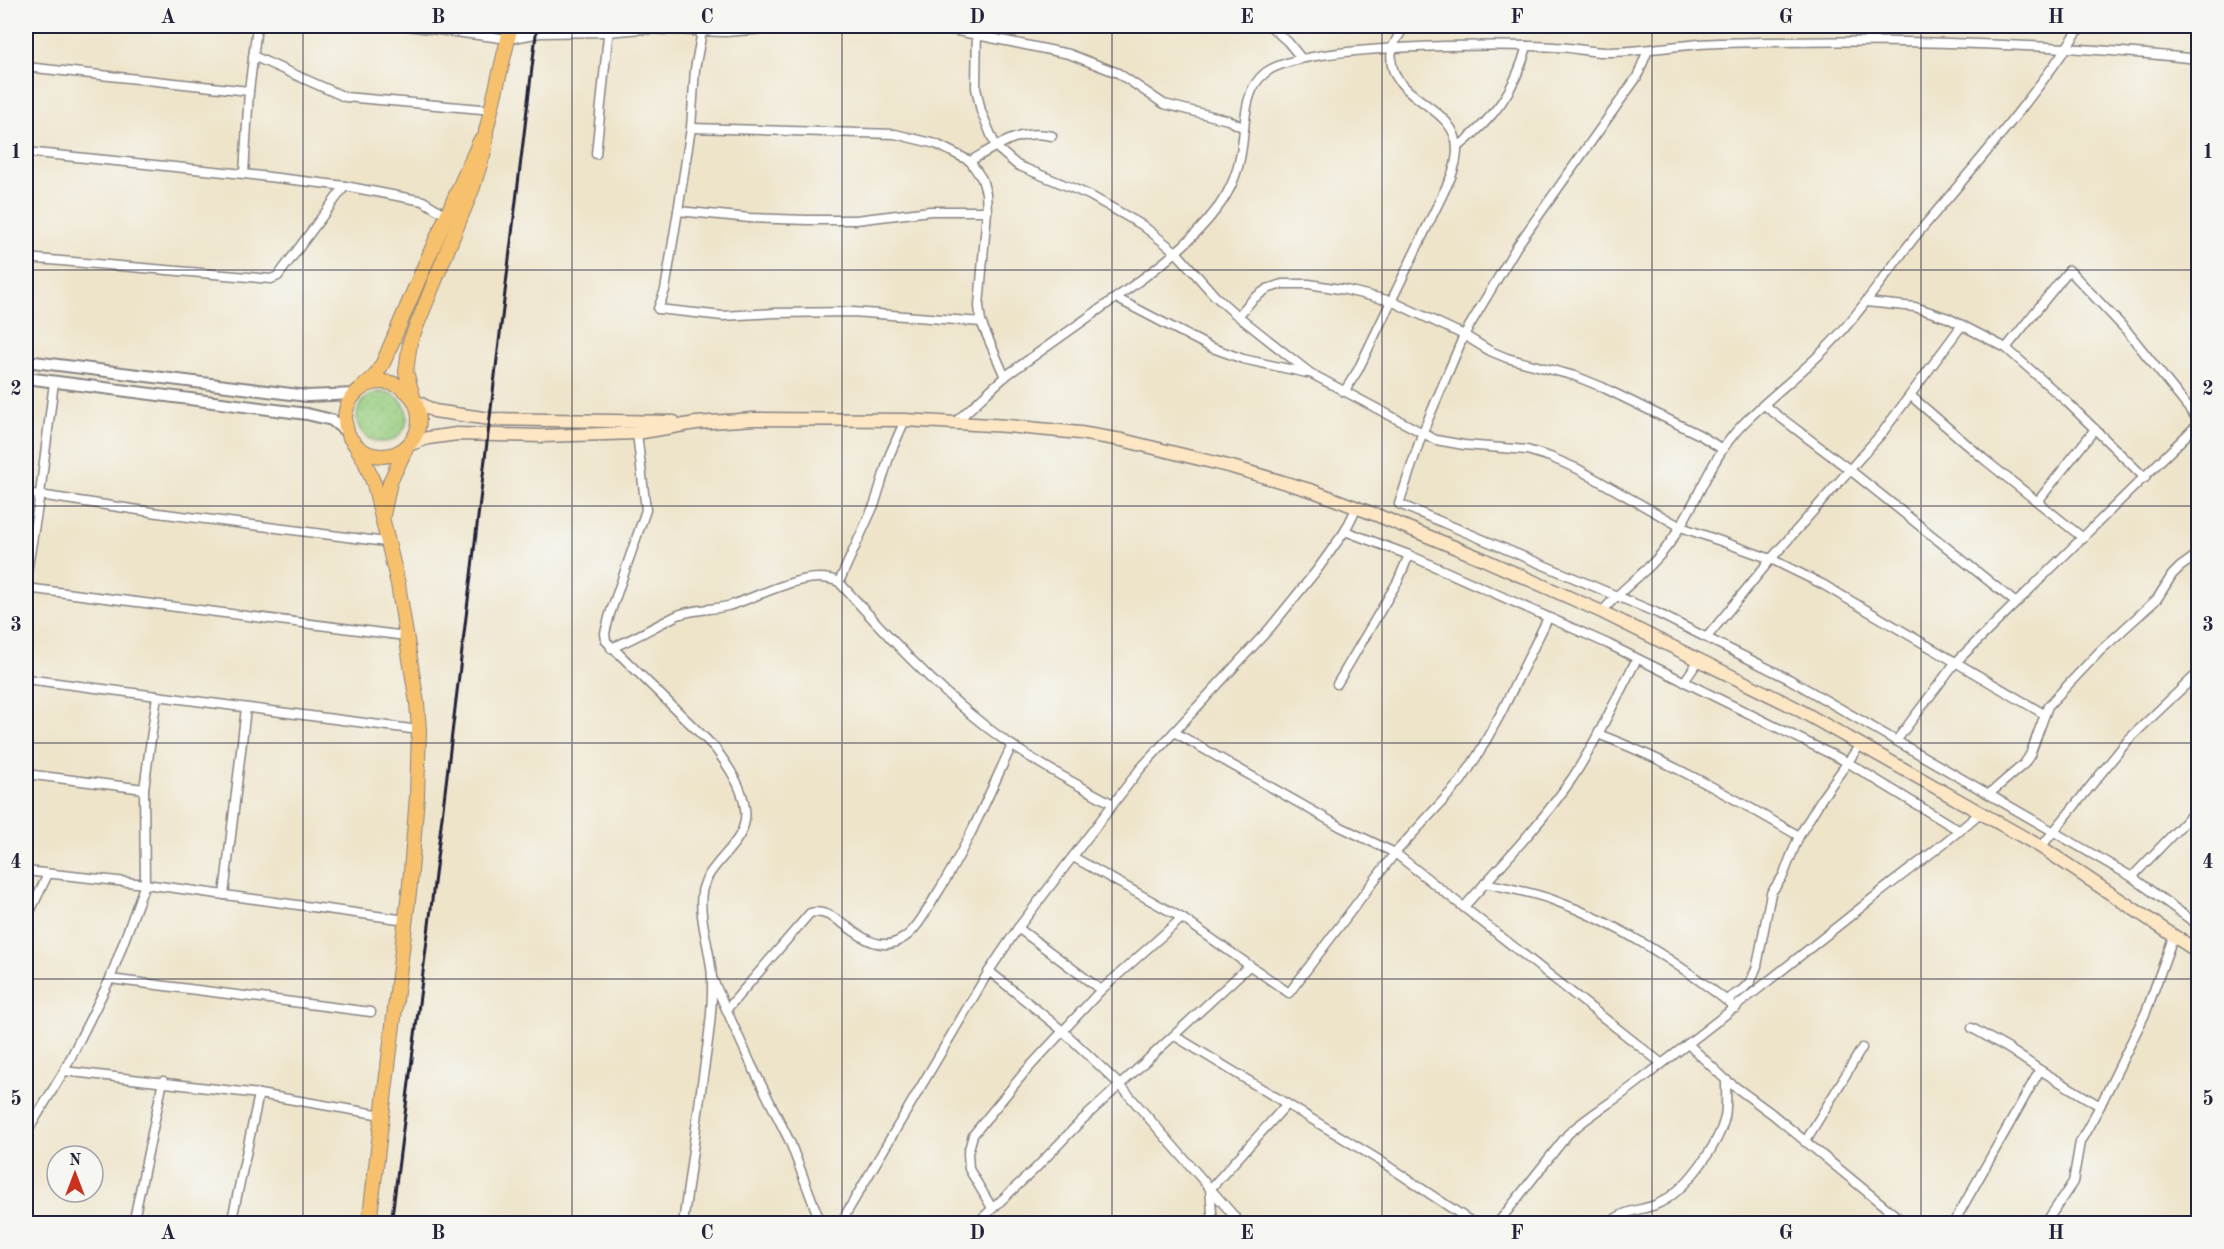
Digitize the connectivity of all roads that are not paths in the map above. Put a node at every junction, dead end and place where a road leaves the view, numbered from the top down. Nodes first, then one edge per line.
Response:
1 (257, 26) edge
2 (408, 26) edge
3 (802, 26) edge
4 (933, 26) edge
5 (1270, 26) edge
6 (1405, 26) edge
7 (2082, 26) edge
8 (783, 27) edge
9 (702, 28) edge
10 (608, 29) edge
11 (977, 30) edge
12 (510, 32) edge
13 (1527, 46) junction
14 (2067, 48) junction
15 (1392, 49) junction
16 (1648, 50) junction
17 (253, 56) junction
18 (1302, 58) junction
19 (2199, 59) edge
20 (26, 67) edge
21 (249, 91) junction
22 (493, 110) junction
23 (691, 128) junction
24 (1244, 128) junction
25 (486, 132) junction
26 (1052, 136) dead end
27 (996, 147) junction
28 (1458, 148) junction
29 (26, 152) edge
30 (596, 154) dead end
31 (970, 161) junction
32 (244, 174) junction
33 (345, 186) junction
34 (678, 211) junction
35 (987, 211) junction
36 (446, 215) junction
37 (1176, 252) junction
38 (26, 258) edge
39 (1116, 298) junction
40 (1391, 301) junction
41 (1866, 302) junction
42 (1238, 316) junction
43 (981, 322) junction
44 (1962, 325) junction
45 (1464, 335) junction
46 (2006, 348) junction
47 (26, 361) edge
48 (1310, 373) junction
49 (1005, 377) junction
50 (26, 378) edge
51 (54, 382) junction
52 (358, 391) junction
53 (1344, 392) junction
54 (1911, 396) junction
55 (414, 400) junction
56 (1764, 405) junction
57 (905, 420) junction
58 (2199, 422) edge
59 (696, 423) junction
60 (953, 423) junction
61 (2095, 429) junction
62 (637, 433) junction
63 (1422, 434) junction
64 (351, 438) junction
65 (408, 445) junction
66 (1722, 449) junction
67 (1850, 470) junction
68 (2145, 478) junction
69 (26, 493) edge
70 (40, 494) junction
71 (2038, 501) junction
72 (1357, 507) junction
73 (382, 520) junction
74 (1681, 527) junction
75 (1345, 531) junction
76 (2083, 538) junction
77 (387, 542) junction
78 (2199, 554) edge
79 (1409, 555) junction
80 (1771, 559) junction
81 (26, 578) edge
82 (839, 582) junction
83 (26, 588) edge
84 (1615, 596) junction
85 (2015, 602) junction
86 (1602, 612) junction
87 (1548, 618) junction
88 (406, 636) junction
89 (1707, 637) junction
90 (611, 648) junction
91 (1637, 658) junction
92 (1699, 660) junction
93 (1954, 663) junction
94 (2199, 673) edge
95 (26, 679) edge
96 (1684, 681) junction
97 (1337, 684) dead end
98 (157, 696) junction
99 (246, 708) junction
100 (2044, 714) junction
101 (419, 730) junction
102 (1174, 732) junction
103 (1598, 734) junction
104 (1896, 741) junction
105 (1012, 745) junction
106 (1860, 745) junction
107 (1847, 762) junction
108 (26, 774) edge
109 (144, 789) junction
110 (1989, 794) junction
111 (1113, 804) junction
112 (1981, 812) junction
113 (2197, 812) edge
114 (1960, 831) junction
115 (2055, 832) junction
116 (1799, 836) junction
117 (2041, 847) junction
118 (1395, 853) junction
119 (1073, 857) junction
120 (26, 871) edge
121 (48, 874) junction
122 (2132, 877) junction
123 (1485, 883) junction
124 (145, 884) junction
125 (224, 895) junction
126 (1464, 907) junction
127 (1182, 918) junction
128 (26, 920) edge
129 (406, 920) junction
130 (2199, 925) edge
131 (1018, 928) junction
132 (2174, 935) junction
133 (2199, 952) edge
134 (1249, 966) junction
135 (989, 971) junction
136 (712, 978) junction
137 (110, 979) junction
138 (1101, 990) junction
139 (1726, 1000) junction
140 (1736, 1008) junction
141 (727, 1009) junction
142 (371, 1012) dead end
143 (1972, 1028) dead end
144 (1064, 1031) junction
145 (1175, 1036) junction
146 (1688, 1044) junction
147 (1862, 1048) dead end
148 (1661, 1063) junction
149 (2040, 1070) junction
150 (64, 1071) junction
151 (1726, 1080) junction
152 (163, 1081) junction
153 (1120, 1085) junction
154 (260, 1094) junction
155 (1287, 1104) junction
156 (2100, 1106) junction
157 (382, 1115) junction
158 (26, 1134) edge
159 (1805, 1142) junction
160 (1209, 1189) junction
161 (992, 1208) junction
162 (133, 1224) edge
163 (231, 1224) edge
164 (369, 1224) edge
165 (683, 1224) edge
166 (821, 1224) edge
167 (840, 1224) edge
168 (976, 1224) edge
169 (1213, 1224) edge
170 (1241, 1224) edge
171 (1475, 1224) edge
172 (1497, 1224) edge
173 (1610, 1224) edge
174 (1906, 1224) edge
175 (1953, 1224) edge
176 (2045, 1224) edge

1 - 17 street
2 - 12 street
3 - 8 street
4 - 11 street
5 - 18 street
6 - 15 street
7 - 14 street
8 - 9 street
9 - 10 street
9 - 23 street
10 - 12 street
10 - 30 street
11 - 24 street
11 - 27 street
12 - 22 highway
13 - 15 street
13 - 16 street
13 - 28 street
14 - 16 street
14 - 19 street
14 - 41 street
15 - 18 street
15 - 28 street
16 - 45 street
17 - 21 street
17 - 22 street
18 - 24 street
20 - 21 street
21 - 32 street
22 - 25 highway
23 - 31 street
23 - 34 street
24 - 37 street
25 - 36 highway
25 - 55 highway
26 - 27 street
27 - 31 street
27 - 37 street
28 - 40 street
29 - 32 street
31 - 35 street
32 - 33 street
33 - 36 street
33 - 38 street
34 - 35 street
34 - 43 street
35 - 43 street
36 - 52 highway
37 - 39 street
37 - 42 street
39 - 48 street
39 - 49 street
40 - 42 street
40 - 45 street
40 - 53 street
41 - 44 street
41 - 56 street
42 - 48 street
43 - 49 street
44 - 46 street
44 - 54 street
45 - 63 street
45 - 66 street
46 - 58 street
46 - 61 street
47 - 52 street
48 - 53 street
49 - 60 street
50 - 51 street
51 - 64 street
51 - 70 street
52 - 55 highway
52 - 64 highway
53 - 63 street
54 - 67 street
54 - 71 street
55 - 59 main road
55 - 65 highway
56 - 66 street
56 - 67 street
57 - 59 main road
57 - 60 main road
57 - 82 street
58 - 68 street
59 - 62 main road
60 - 72 main road
61 - 68 street
61 - 71 street
62 - 65 main road
62 - 90 street
63 - 74 street
63 - 84 street
64 - 65 highway
64 - 73 highway
65 - 73 highway
66 - 74 street
67 - 80 street
67 - 85 street
68 - 76 street
69 - 70 street
70 - 77 street
70 - 81 street
71 - 76 street
72 - 75 street
72 - 86 main road
73 - 77 highway
74 - 80 street
74 - 84 street
75 - 79 street
75 - 102 street
76 - 85 street
77 - 88 highway
78 - 100 street
79 - 87 street
79 - 97 street
80 - 89 street
80 - 93 street
82 - 90 street
82 - 105 street
83 - 88 street
84 - 86 street
84 - 89 street
85 - 93 street
86 - 92 main road
87 - 91 street
87 - 118 street
88 - 101 highway
89 - 104 street
90 - 136 street
91 - 96 street
91 - 103 street
92 - 96 street
92 - 106 main road
93 - 100 street
93 - 104 street
94 - 115 street
95 - 98 street
96 - 107 street
98 - 99 street
98 - 109 street
99 - 101 street
99 - 125 street
100 - 110 street
101 - 129 highway
102 - 111 street
102 - 118 street
103 - 116 street
103 - 123 street
104 - 110 street
105 - 111 street
105 - 141 street
106 - 107 street
106 - 112 main road
107 - 114 street
107 - 116 street
108 - 109 street
109 - 124 street
110 - 115 street
111 - 119 street
112 - 114 street
112 - 117 main road
113 - 122 street
114 - 140 street
115 - 117 street
115 - 122 street
116 - 139 street
117 - 132 main road
118 - 126 street
118 - 134 street
119 - 127 street
119 - 131 street
120 - 121 street
121 - 124 street
121 - 128 street
122 - 130 street
123 - 126 street
123 - 139 street
124 - 125 street
124 - 137 street
125 - 129 street
126 - 148 street
127 - 134 street
127 - 138 street
129 - 157 highway
131 - 135 street
131 - 138 street
132 - 133 main road
132 - 156 street
134 - 145 street
135 - 144 street
135 - 167 street
136 - 141 street
136 - 165 street
137 - 142 street
137 - 150 street
138 - 144 street
139 - 140 street
140 - 146 street
141 - 166 street
143 - 149 street
144 - 153 street
144 - 161 street
145 - 153 street
145 - 155 street
146 - 148 street
146 - 151 street
147 - 159 street
148 - 172 street
149 - 156 street
149 - 175 street
150 - 152 street
150 - 158 street
151 - 159 street
151 - 173 street
152 - 154 street
152 - 162 street
153 - 160 street
153 - 161 street
154 - 157 street
154 - 163 street
155 - 160 street
155 - 171 street
156 - 176 street
157 - 164 highway
159 - 174 street
160 - 169 street
160 - 170 street
161 - 168 street

